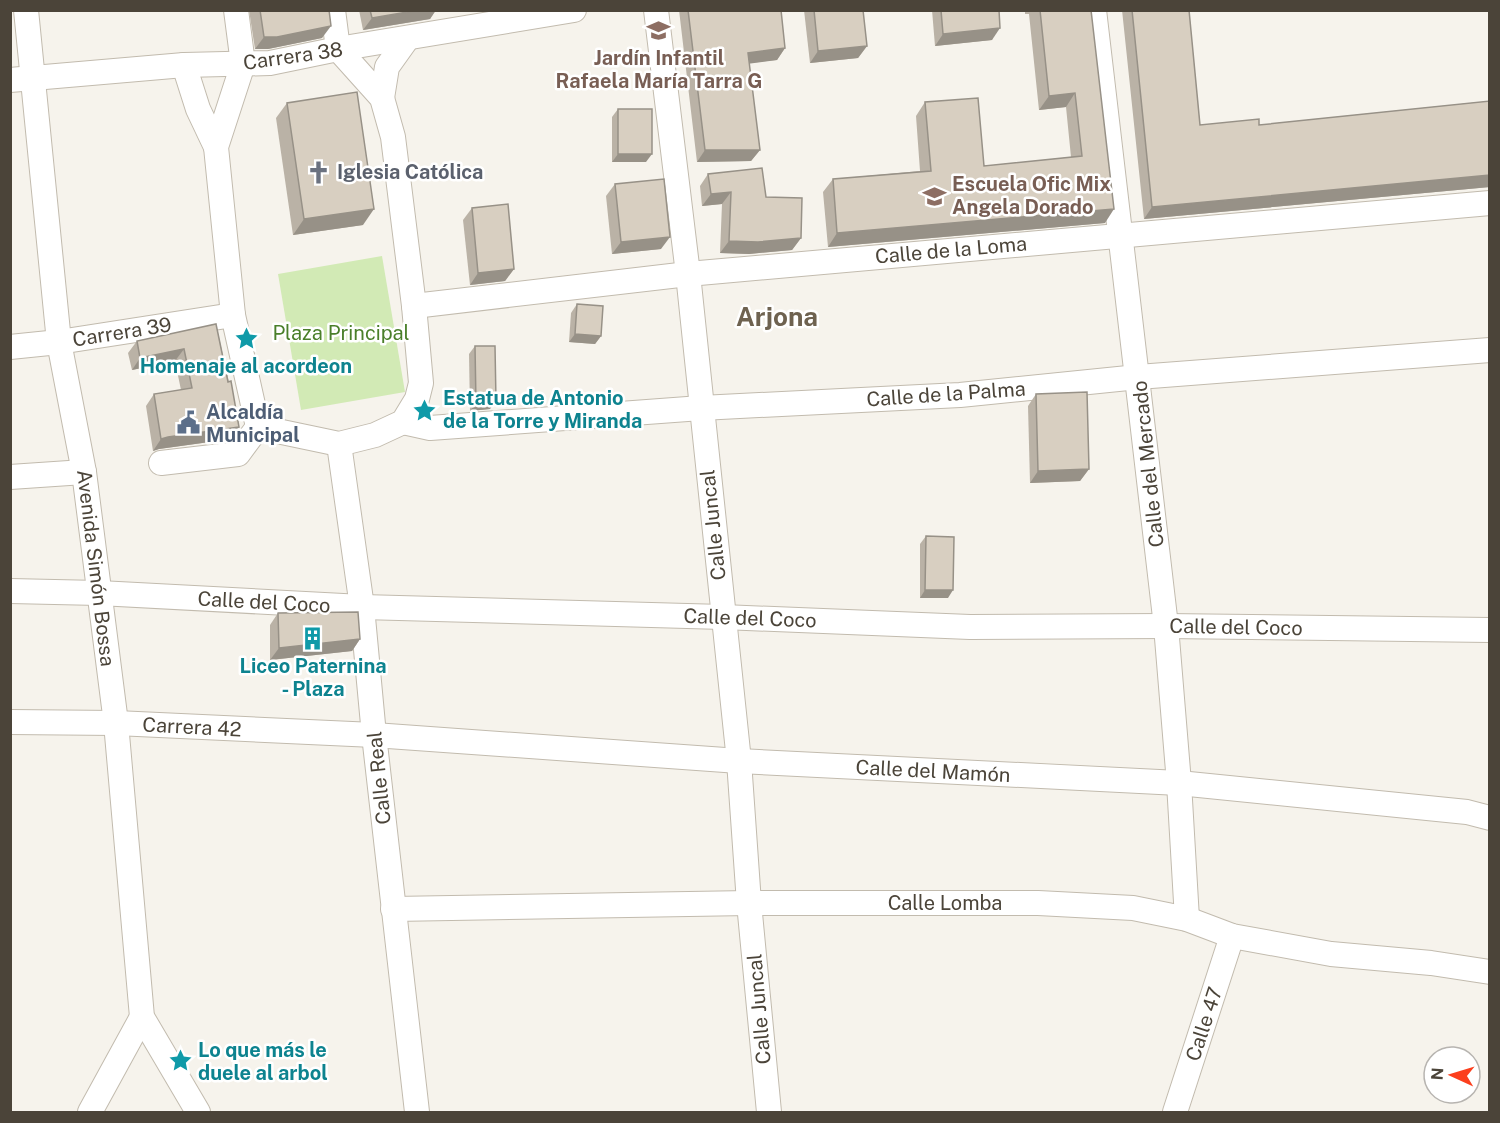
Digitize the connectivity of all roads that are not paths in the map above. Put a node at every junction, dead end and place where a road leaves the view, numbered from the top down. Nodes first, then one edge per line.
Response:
1 (26, 10) edge
2 (236, 10) edge
3 (333, 10) edge
4 (574, 10) edge
5 (656, 10) edge
6 (1094, 10) edge
7 (407, 39) junction
8 (338, 50) junction
9 (243, 64) junction
10 (184, 65) junction
11 (34, 77) junction
12 (10, 80) edge
13 (382, 98) junction
14 (216, 147) junction
15 (1490, 203) edge
16 (1121, 235) junction
17 (687, 274) junction
18 (414, 306) junction
19 (233, 315) junction
20 (59, 342) junction
21 (10, 347) edge
22 (1490, 350) edge
23 (1138, 377) junction
24 (701, 408) junction
25 (404, 422) junction
26 (258, 427) junction
27 (339, 444) junction
28 (161, 463) dead end
29 (84, 471) junction
30 (10, 477) edge
31 (10, 591) edge
32 (99, 593) junction
33 (362, 607) junction
34 (723, 616) junction
35 (1166, 626) junction
36 (1490, 630) edge
37 (10, 722) edge
38 (116, 723) junction
39 (374, 735) junction
40 (739, 760) junction
41 (1179, 783) junction
42 (1490, 818) edge
43 (749, 903) junction
44 (393, 909) junction
45 (1187, 919) junction
46 (1232, 936) junction
47 (1490, 972) edge
48 (142, 1017) junction
49 (90, 1113) edge
50 (198, 1113) edge
51 (417, 1113) edge
52 (769, 1113) edge
53 (1175, 1113) edge

1 - 11 street, Avenida Simón Bossa
2 - 9 street
3 - 8 street
4 - 7 street, Carrera 38
5 - 17 street, Calle Juncal
6 - 16 street, Calle del Mercado
7 - 8 street, Carrera 38
7 - 13 street
8 - 9 street, Carrera 38
8 - 13 street
9 - 10 street, Carrera 38
9 - 14 street
10 - 11 street, Carrera 38
10 - 14 street
11 - 12 street, Carrera 38
11 - 20 street, Avenida Simón Bossa
13 - 18 street
14 - 19 street
15 - 16 street, Calle de la Loma
16 - 17 street, Calle de la Loma
16 - 23 street, Calle del Mercado
17 - 18 street, Calle de la Loma
17 - 24 street, Calle Juncal
18 - 25 street
19 - 20 street, Carrera 39
19 - 26 street
20 - 21 street, Carrera 39
20 - 29 street, Avenida Simón Bossa
22 - 23 street, Calle de la Palma
23 - 24 street, Calle de la Palma
23 - 35 street, Calle del Mercado
24 - 25 street, Calle de la Palma
24 - 34 street, Calle Juncal
25 - 27 street
26 - 27 street
26 - 28 street
27 - 33 street, Calle Real
29 - 30 street
29 - 32 street, Avenida Simón Bossa
31 - 32 street, Calle del Coco
32 - 33 street, Calle del Coco
32 - 38 street, Avenida Simón Bossa
33 - 34 street, Calle del Coco
33 - 39 street, Calle Real
34 - 35 street, Calle del Coco
34 - 40 street, Calle Juncal
35 - 36 street, Calle del Coco
35 - 41 street, Calle del Mercado
37 - 38 street, Carrera 42
38 - 39 street, Carrera 42
38 - 48 street, Avenida Simón Bossa
39 - 40 street, Calle del Mamón
39 - 44 street, Calle Real
40 - 41 street, Calle del Mamón
40 - 43 street, Calle Juncal
41 - 42 street, Calle del Mamón
41 - 45 street, Calle del Mercado
43 - 44 street, Calle Lomba
43 - 45 street, Calle Lomba
43 - 52 street, Calle Juncal
44 - 51 street, Calle Real
45 - 46 street, Calle Lomba
46 - 47 street, Calle Lomba
46 - 53 street, Calle 47
48 - 49 street
48 - 50 street, Avenida Simón Bossa

